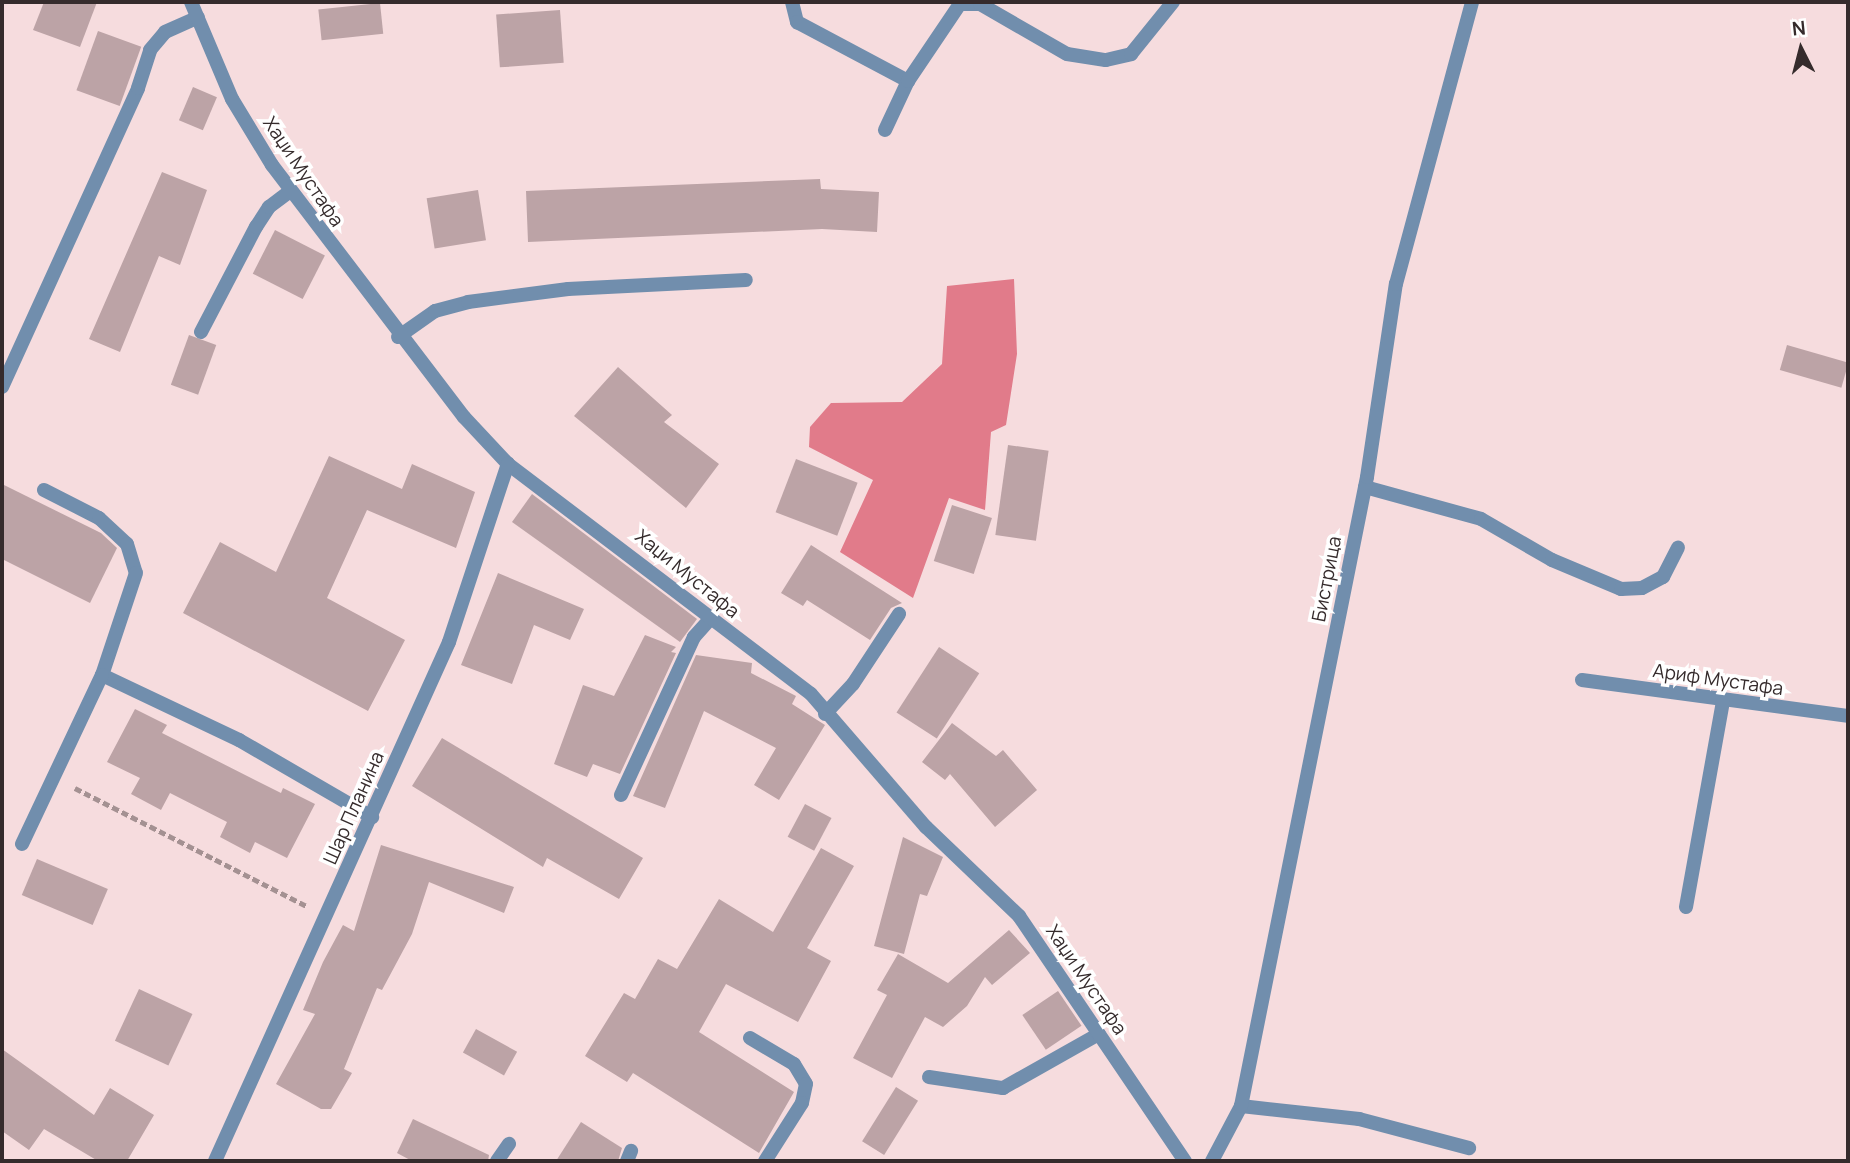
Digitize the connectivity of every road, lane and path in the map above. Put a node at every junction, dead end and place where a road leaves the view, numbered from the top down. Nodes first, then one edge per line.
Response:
1 (191, 2) edge
2 (792, 2) edge
3 (1173, 2) edge
4 (1472, 2) edge
5 (198, 17) junction
6 (908, 81) junction
7 (886, 130) dead end
8 (290, 191) junction
9 (746, 280) dead end
10 (201, 332) dead end
11 (398, 337) junction
12 (2, 387) edge
13 (508, 464) junction
14 (1365, 487) junction
15 (44, 490) dead end
16 (1678, 548) dead end
17 (899, 614) dead end
18 (710, 620) junction
19 (102, 675) junction
20 (1582, 680) dead end
21 (1723, 702) junction
22 (825, 714) junction
23 (1848, 716) edge
24 (53, 777) junction
25 (621, 795) dead end
26 (372, 817) junction
27 (22, 844) dead end
28 (1686, 907) dead end
29 (327, 916) junction
30 (1099, 1034) junction
31 (750, 1038) dead end
32 (929, 1077) dead end
33 (1241, 1107) junction
34 (509, 1144) dead end
35 (1469, 1149) dead end
36 (215, 1161) edge
37 (497, 1161) edge
38 (765, 1161) edge
39 (1185, 1161) edge
40 (1212, 1161) edge

1 - 5 street, Хаџи Мустафа
2 - 6 street
3 - 6 street
4 - 14 street, Бистрица
5 - 8 street, Хаџи Мустафа
5 - 12 street
6 - 7 street
8 - 10 street
8 - 11 street, Хаџи Мустафа
9 - 11 street
11 - 13 street, Хаџи Мустафа
13 - 18 street, Хаџи Мустафа
13 - 26 street, Шар Планина
14 - 16 street
14 - 33 street, Бистрица
15 - 19 street
17 - 22 street
18 - 22 street, Хаџи Мустафа
18 - 25 street
19 - 24 street
19 - 26 street
20 - 21 street, Ариф Мустафа
21 - 23 street, Ариф Мустафа
21 - 28 street
22 - 30 street, Хаџи Мустафа
24 - 27 street
24 - 29 path
26 - 29 street, Шар Планина
29 - 36 street, Шар Планина
30 - 32 street
30 - 39 street, Хаџи Мустафа
31 - 38 street
33 - 35 street
33 - 40 street, Бистрица
34 - 37 street

